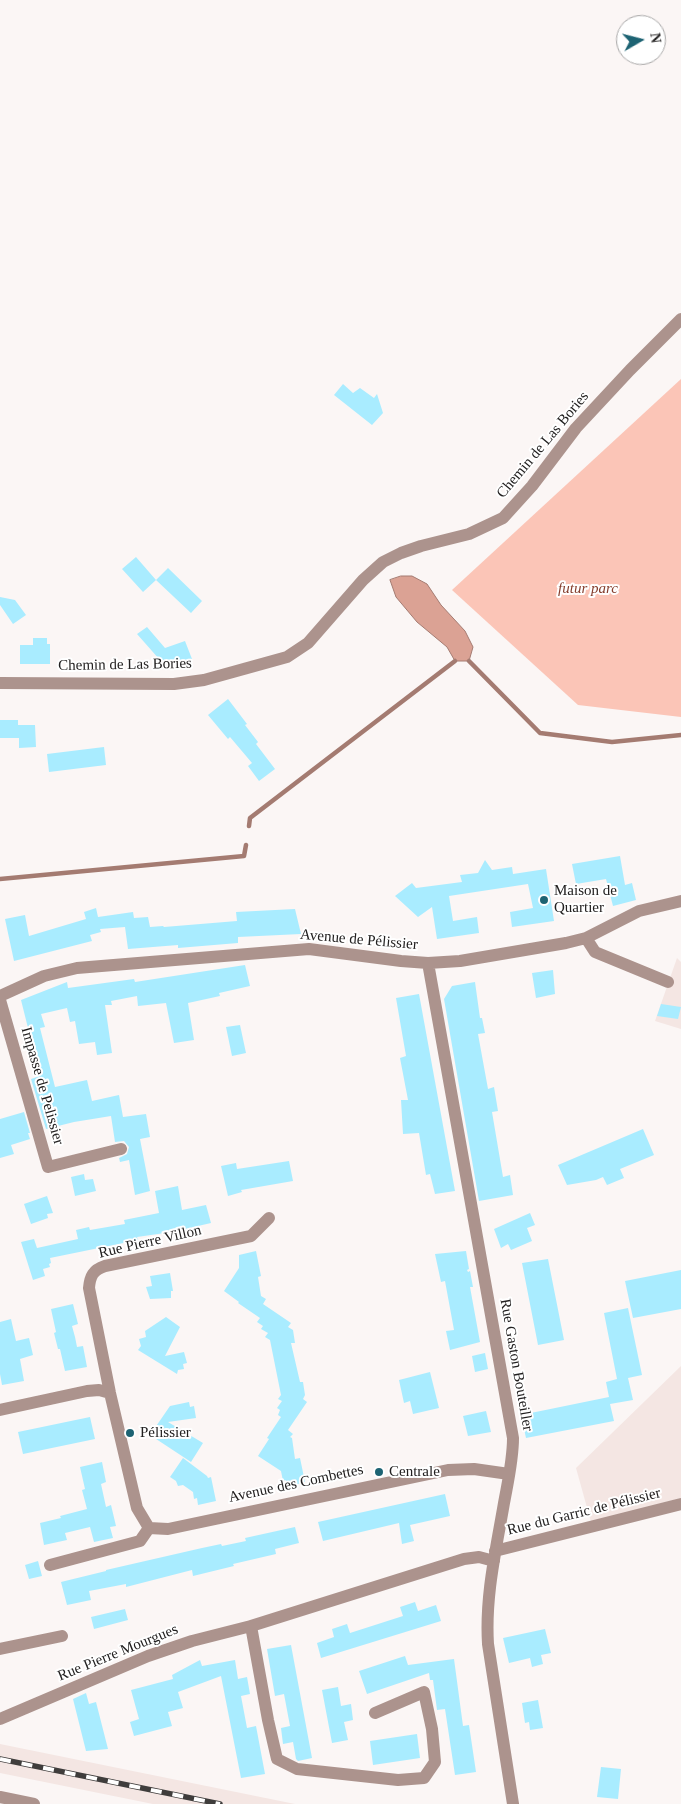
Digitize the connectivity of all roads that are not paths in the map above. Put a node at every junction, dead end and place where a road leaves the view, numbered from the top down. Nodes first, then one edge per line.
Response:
1 (681, 319) edge
2 (0, 683) edge
3 (681, 900) edge
4 (586, 938) junction
5 (428, 963) junction
6 (668, 982) dead end
7 (0, 998) edge
8 (121, 1148) dead end
9 (269, 1218) dead end
10 (110, 1393) junction
11 (0, 1410) edge
12 (510, 1474) junction
13 (681, 1504) edge
14 (149, 1528) junction
15 (494, 1556) junction
16 (50, 1565) dead end
17 (252, 1626) junction
18 (62, 1636) dead end
19 (0, 1649) edge
20 (375, 1713) dead end
21 (0, 1719) edge
22 (0, 1797) edge
23 (29, 1804) edge
24 (513, 1804) edge

1 - 2 street, Chemin de Las Bories
3 - 4 street, Avenue de Pélissier
4 - 5 street, Avenue de Pélissier
4 - 6 street
5 - 7 street, Avenue de Pélissier
5 - 12 street, Rue Gaston Bouteiller
7 - 8 street, Impasse de Pelissier
9 - 10 street, Rue Pierre Villon
10 - 11 street
10 - 14 street
12 - 14 street, Avenue des Combettes
12 - 15 street, Rue Gaston Bouteiller
13 - 15 street, Rue du Garric de Pélissier
14 - 16 street
15 - 17 street, Rue Pierre Mourgues
15 - 24 street, Rue Gaston Bouteiller
17 - 20 street
17 - 21 street, Rue Pierre Mourgues
18 - 19 street
22 - 23 street

